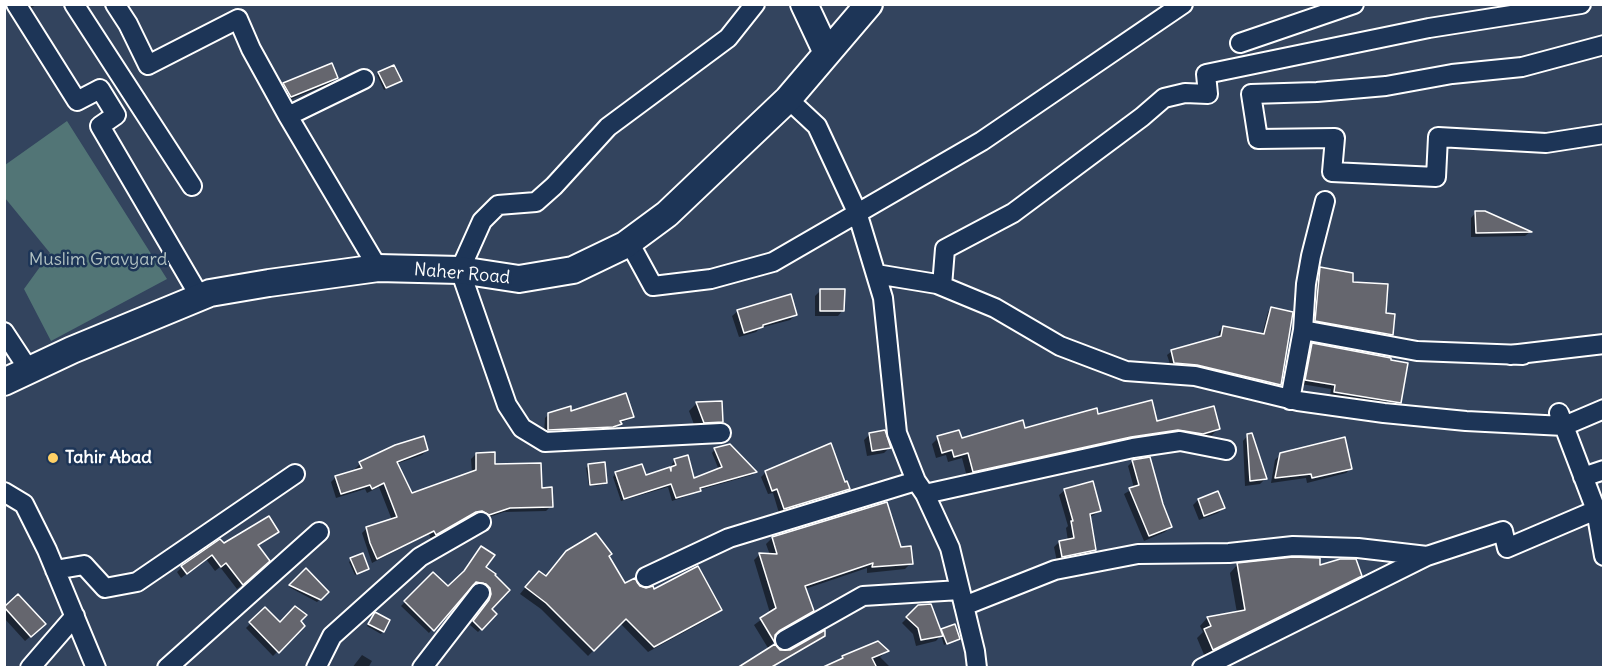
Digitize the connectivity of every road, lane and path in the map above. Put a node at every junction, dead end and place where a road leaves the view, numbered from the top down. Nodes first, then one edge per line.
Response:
1 (16, 4) edge
2 (74, 4) edge
3 (115, 4) edge
4 (755, 4) edge
5 (804, 4) edge
6 (869, 4) edge
7 (1183, 4) edge
8 (1354, 4) edge
9 (1581, 4) edge
10 (1240, 42) dead end
11 (1604, 45) edge
12 (827, 53) junction
13 (364, 79) dead end
14 (788, 99) junction
15 (288, 116) junction
16 (1604, 134) edge
17 (192, 186) dead end
18 (1325, 201) dead end
19 (857, 212) junction
20 (629, 242) junction
21 (378, 268) junction
22 (460, 270) junction
23 (876, 274) junction
24 (942, 286) junction
25 (200, 297) junction
26 (1303, 330) junction
27 (4, 332) edge
28 (1604, 344) edge
29 (29, 370) junction
30 (4, 382) edge
31 (1290, 400) junction
32 (1604, 409) edge
33 (1562, 420) junction
34 (721, 433) dead end
35 (1226, 450) dead end
36 (1604, 470) edge
37 (295, 474) dead end
38 (1583, 477) junction
39 (921, 488) junction
40 (4, 492) edge
41 (1596, 510) junction
42 (481, 522) dead end
43 (319, 532) dead end
44 (1427, 556) junction
45 (1604, 556) edge
46 (56, 570) junction
47 (646, 577) dead end
48 (480, 593) dead end
49 (962, 598) junction
50 (75, 616) junction
51 (785, 640) dead end
52 (30, 668) edge
53 (96, 668) edge
54 (167, 668) edge
55 (316, 668) edge
56 (422, 668) edge
57 (977, 668) edge
58 (1202, 668) edge

1 - 25 street
2 - 17 street
3 - 15 street
4 - 22 street
5 - 12 main road
6 - 12 main road, Naher Road
7 - 19 street
8 - 10 street
9 - 24 street
11 - 16 street
12 - 14 main road, Naher Road
13 - 15 street
14 - 19 street
14 - 20 main road, Naher Road
15 - 21 street
18 - 26 street
19 - 20 street
19 - 23 street
20 - 22 main road, Naher Road
21 - 22 main road, Naher Road
21 - 25 main road, Naher Road
22 - 34 street
23 - 24 street
23 - 39 street
24 - 31 street
25 - 29 main road, Naher Road
26 - 28 street
26 - 31 street
27 - 29 street
29 - 30 main road, Naher Road
31 - 33 street
32 - 33 street
33 - 38 street
35 - 39 street
36 - 38 street
37 - 46 street
38 - 41 street
39 - 47 street
39 - 49 street
40 - 46 street
41 - 44 street
41 - 45 street
42 - 55 street
43 - 54 street
44 - 49 street
44 - 58 street
46 - 50 street
48 - 56 street
49 - 51 street
49 - 57 street
50 - 52 street
50 - 53 street

